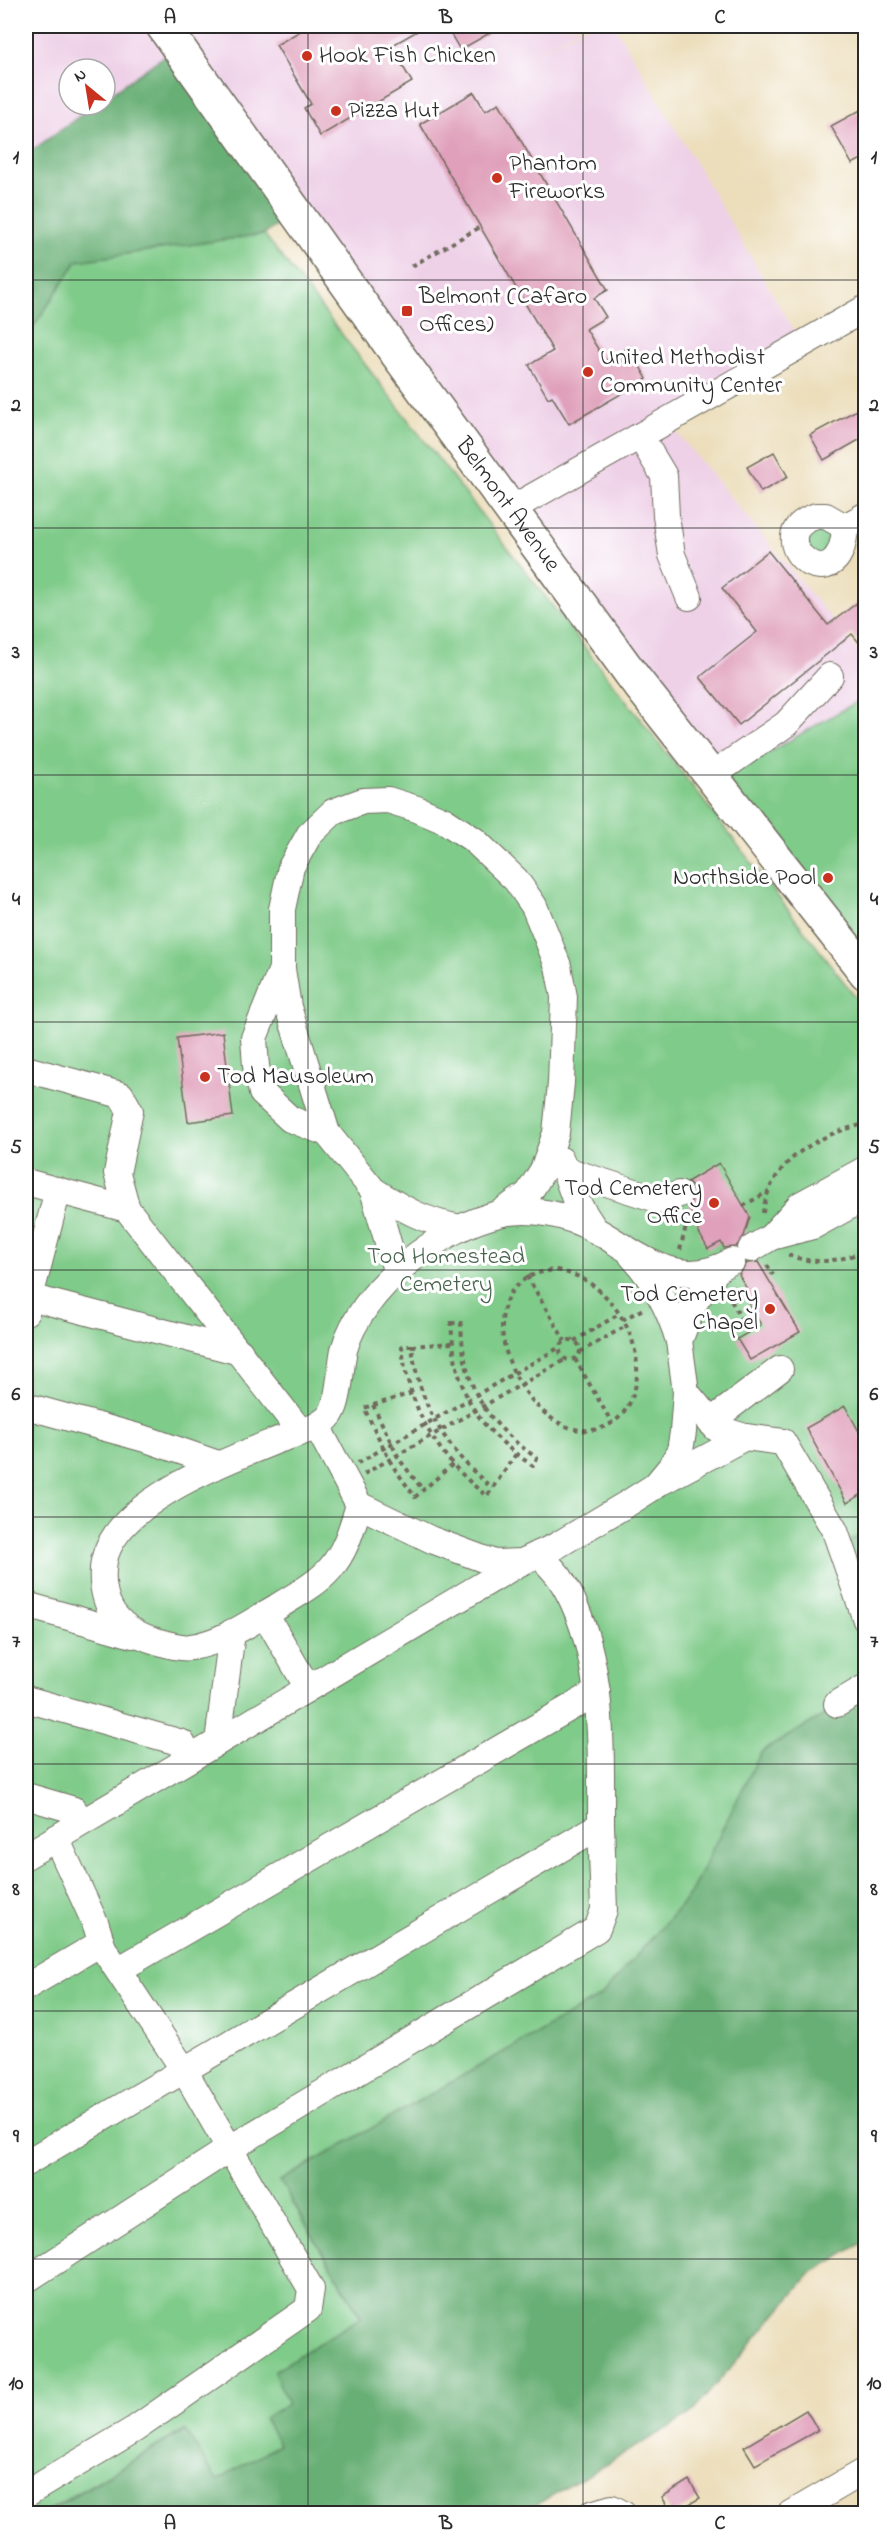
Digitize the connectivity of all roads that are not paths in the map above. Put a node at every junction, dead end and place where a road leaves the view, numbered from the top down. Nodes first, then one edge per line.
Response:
1 (163, 26) edge
2 (866, 308) edge
3 (640, 435) junction
4 (511, 509) junction
5 (689, 597) dead end
6 (830, 676) dead end
7 (711, 776) junction
8 (282, 969) junction
9 (866, 973) edge
10 (26, 1069) edge
11 (327, 1133) junction
12 (556, 1133) junction
13 (563, 1169) junction
14 (866, 1169) edge
15 (26, 1182) edge
16 (58, 1190) junction
17 (372, 1190) junction
18 (679, 1194) dead end
19 (866, 1197) edge
20 (127, 1209) junction
21 (500, 1213) junction
22 (461, 1228) junction
23 (595, 1230) junction
24 (627, 1251) junction
25 (747, 1253) junction
26 (397, 1274) junction
27 (27, 1303) edge
28 (680, 1341) junction
29 (240, 1352) junction
30 (780, 1369) dead end
31 (686, 1392) junction
32 (26, 1406) edge
33 (710, 1422) junction
34 (309, 1429) junction
35 (745, 1437) junction
36 (218, 1464) junction
37 (655, 1485) junction
38 (350, 1487) junction
39 (530, 1558) junction
40 (26, 1605) edge
41 (265, 1614) junction
42 (866, 1620) edge
43 (232, 1632) junction
44 (142, 1637) junction
45 (866, 1687) edge
46 (308, 1688) junction
47 (597, 1692) junction
48 (26, 1699) edge
49 (837, 1704) dead end
50 (218, 1742) junction
51 (190, 1758) junction
52 (26, 1796) edge
53 (82, 1822) junction
54 (601, 1825) junction
55 (56, 1838) junction
56 (26, 1856) edge
57 (103, 1948) junction
58 (118, 1970) junction
59 (26, 1987) edge
60 (183, 2070) junction
61 (229, 2149) junction
62 (26, 2163) edge
63 (26, 2280) edge
64 (866, 2470) edge
65 (26, 2494) edge
66 (591, 2514) edge
67 (623, 2514) edge
68 (790, 2514) edge

1 - 4 main road, Belmont Avenue
2 - 3 street
3 - 4 street
3 - 5 street
4 - 7 main road, Belmont Avenue
6 - 7 street
7 - 9 main road, Belmont Avenue
8 - 11 street
8 - 11 street
8 - 12 street
10 - 20 street
11 - 17 street
12 - 13 street
12 - 21 street
13 - 18 street
13 - 23 street
14 - 25 street
15 - 16 street
16 - 20 street
16 - 27 street
17 - 22 street
17 - 26 street
19 - 25 street
20 - 29 street
21 - 22 street
21 - 23 street
22 - 26 street
23 - 24 street
24 - 25 street
24 - 28 street
25 - 28 street
26 - 34 street
27 - 29 street
28 - 31 street
29 - 34 street
30 - 33 street
31 - 33 street
31 - 37 street
32 - 36 street
33 - 35 street
34 - 36 street
34 - 38 street
35 - 37 street
35 - 42 street
36 - 44 street
37 - 39 street
38 - 39 street
38 - 41 street
39 - 46 street
39 - 47 street
40 - 44 street
41 - 43 street
41 - 46 street
43 - 44 street
43 - 50 street
45 - 49 street
46 - 50 street
47 - 54 street
47 - 58 street
48 - 51 street
50 - 51 street
51 - 53 street
52 - 53 street
53 - 55 street
54 - 60 street
54 - 61 street
55 - 56 street
55 - 57 street
57 - 58 street
57 - 59 street
58 - 60 street
60 - 61 street
60 - 62 street
61 - 63 street
61 - 65 street
64 - 68 street
66 - 67 street

